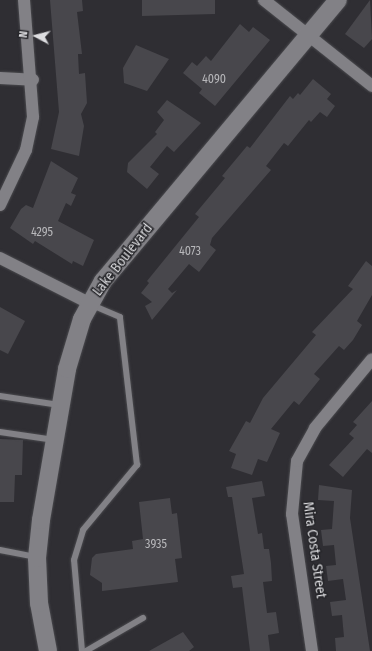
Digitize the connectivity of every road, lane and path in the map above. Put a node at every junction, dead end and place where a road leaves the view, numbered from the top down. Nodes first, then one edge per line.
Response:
1 (24, 0) edge
2 (264, 0) edge
3 (338, 0) edge
4 (308, 37) junction
5 (0, 78) edge
6 (33, 80) junction
7 (372, 86) edge
8 (0, 205) edge
9 (0, 258) edge
10 (89, 303) junction
11 (372, 359) edge
12 (0, 396) edge
13 (60, 405) junction
14 (0, 432) edge
15 (54, 440) junction
16 (0, 550) edge
17 (37, 558) junction
18 (143, 618) dead end
19 (48, 651) edge
20 (82, 651) edge
21 (86, 651) edge
22 (312, 651) edge

1 - 6 street
2 - 4 street
3 - 4 main road, Lake Boulevard
4 - 7 street
4 - 10 main road, Lake Boulevard
5 - 6 street
6 - 8 street
9 - 10 street
10 - 13 main road, Lake Boulevard
10 - 20 lane
11 - 22 street, Mira Costa Street
12 - 13 lane
13 - 15 main road, Lake Boulevard
14 - 15 lane
15 - 17 main road, Lake Boulevard
16 - 17 lane
17 - 19 main road, Lake Boulevard
18 - 21 lane

